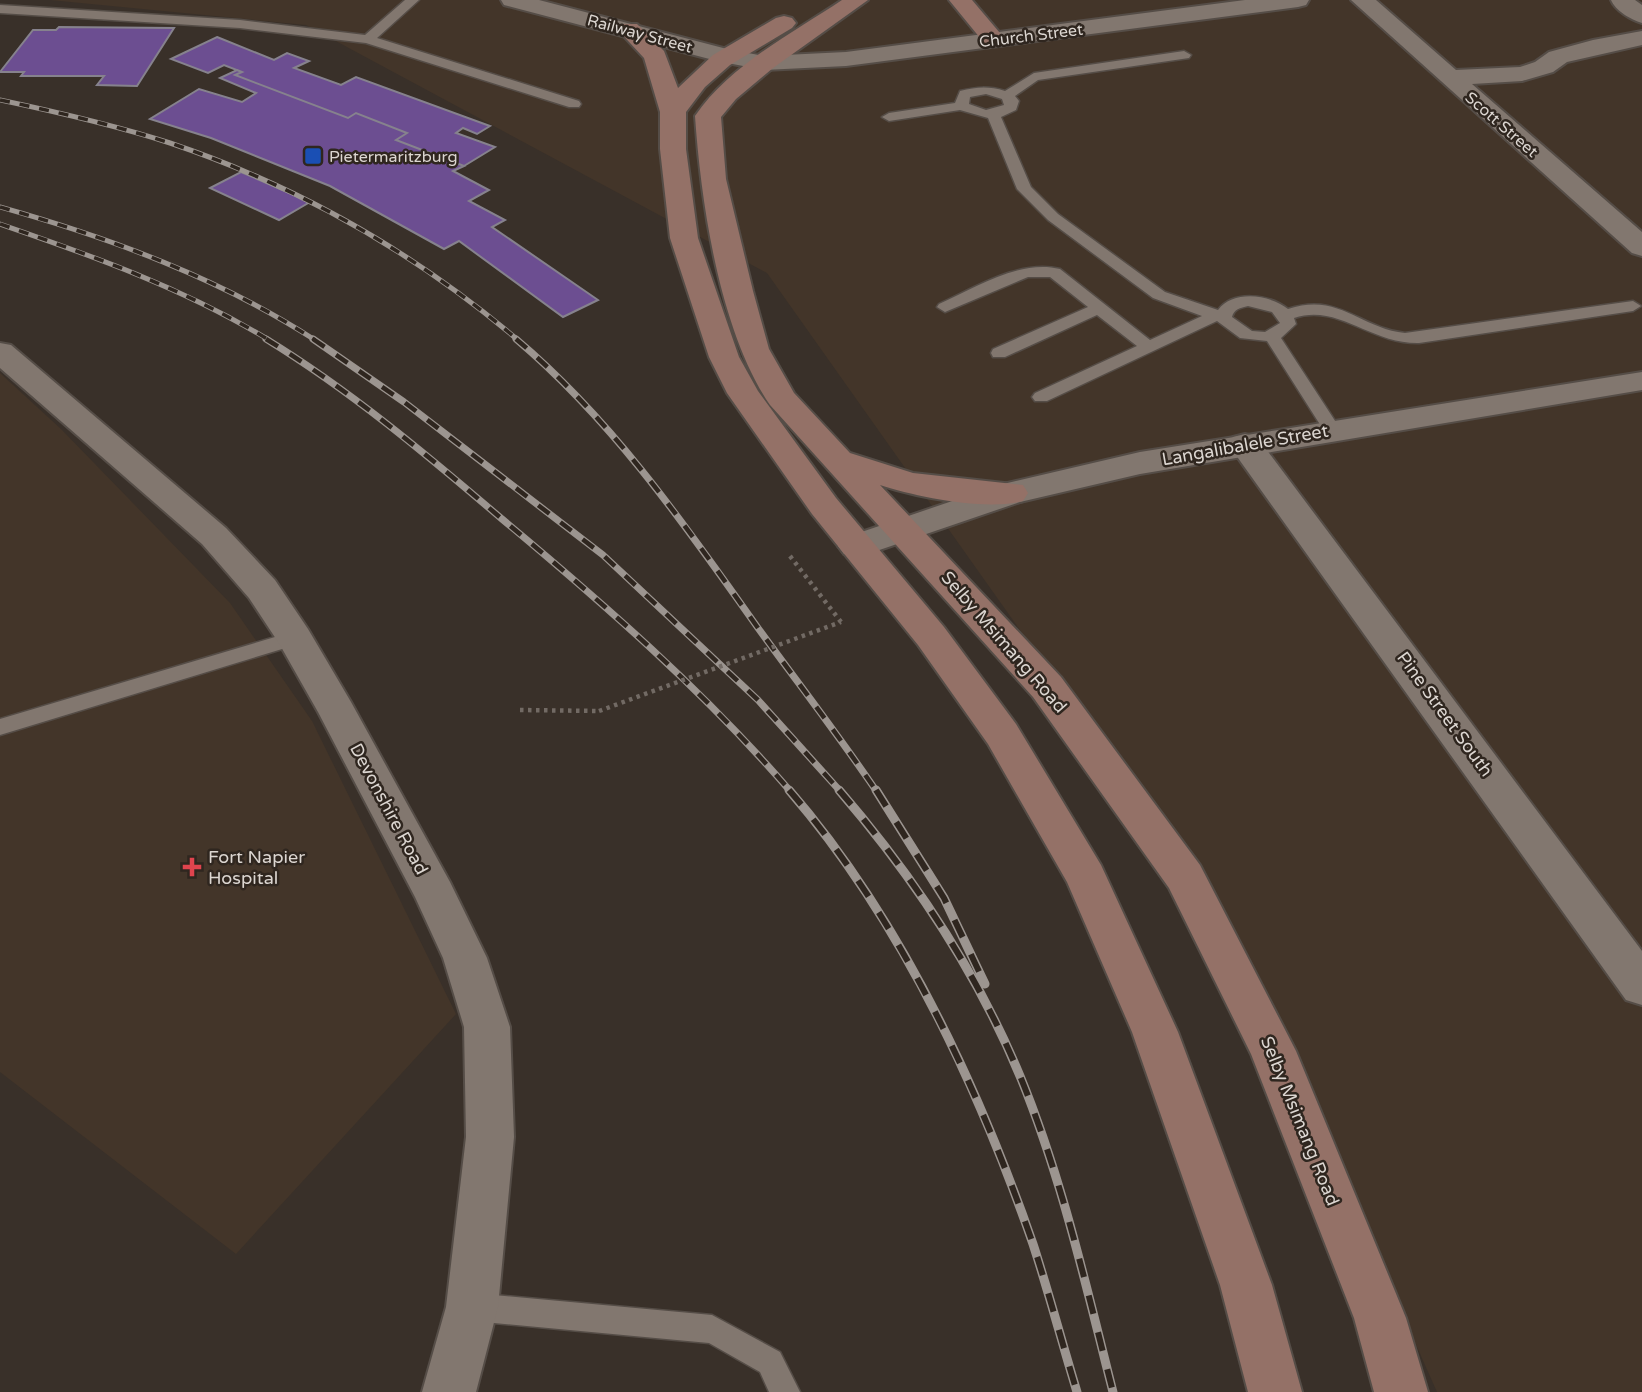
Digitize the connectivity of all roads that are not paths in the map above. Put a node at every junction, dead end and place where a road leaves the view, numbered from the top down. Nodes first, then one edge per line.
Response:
1 (413, 0) edge
2 (512, 0) edge
3 (823, 0) edge
4 (857, 0) edge
5 (960, 0) edge
6 (1362, 0) edge
7 (1287, 1) edge
8 (1622, 1) edge
9 (0, 9) edge
10 (1642, 16) edge
11 (629, 29) junction
12 (1642, 38) edge
13 (368, 39) junction
14 (993, 39) junction
15 (1184, 55) dead end
16 (726, 56) junction
17 (764, 63) junction
18 (1450, 78) junction
19 (1007, 96) junction
20 (574, 104) dead end
21 (962, 106) junction
22 (673, 113) junction
23 (993, 114) junction
24 (889, 117) dead end
25 (1642, 247) edge
26 (1633, 306) dead end
27 (945, 307) dead end
28 (1099, 307) junction
29 (1286, 315) junction
30 (1220, 317) junction
31 (1272, 336) junction
32 (1149, 347) junction
33 (0, 352) edge
34 (999, 353) dead end
35 (1642, 382) edge
36 (1041, 397) dead end
37 (1332, 430) junction
38 (1245, 444) junction
39 (839, 460) junction
40 (1011, 493) junction
41 (902, 528) junction
42 (856, 546) junction
43 (295, 638) junction
44 (0, 727) edge
45 (1642, 986) edge
46 (472, 1307) junction
47 (449, 1392) edge
48 (785, 1392) edge
49 (1275, 1392) edge
50 (1401, 1392) edge

1 - 13 lane
2 - 11 street, Railway Street
3 - 16 main road
4 - 17 main road, Selby Msimang Road
5 - 14 main road
6 - 18 street, Scott Street
7 - 14 street, Church Street
8 - 10 street
9 - 13 lane
11 - 16 street, Railway Street
11 - 22 main road
12 - 18 street
13 - 20 lane
14 - 17 street, Church Street
15 - 19 lane
16 - 17 street, Railway Street
16 - 22 main road
17 - 39 main road, Selby Msimang Road
18 - 25 street, Scott Street
19 - 21 lane
19 - 23 lane
21 - 23 lane
21 - 24 lane
22 - 42 main road
23 - 30 lane
26 - 29 lane
27 - 28 lane
28 - 32 lane
28 - 34 lane
29 - 30 lane
29 - 31 lane
30 - 31 lane
30 - 32 lane
31 - 37 lane
32 - 36 lane
33 - 43 street, Devonshire Road
35 - 37 street, Langalibalele Street
37 - 38 street, Langalibalele Street
38 - 40 street, Langalibalele Street
38 - 45 street, Pine Street South
39 - 40 main road
39 - 41 main road, Selby Msimang Road
40 - 41 street, Langalibalele Street
41 - 42 street, Langalibalele Street
41 - 50 main road, Selby Msimang Road
42 - 49 main road
43 - 44 lane
43 - 46 street, Devonshire Road
46 - 47 street, Devonshire Road
46 - 48 lane

